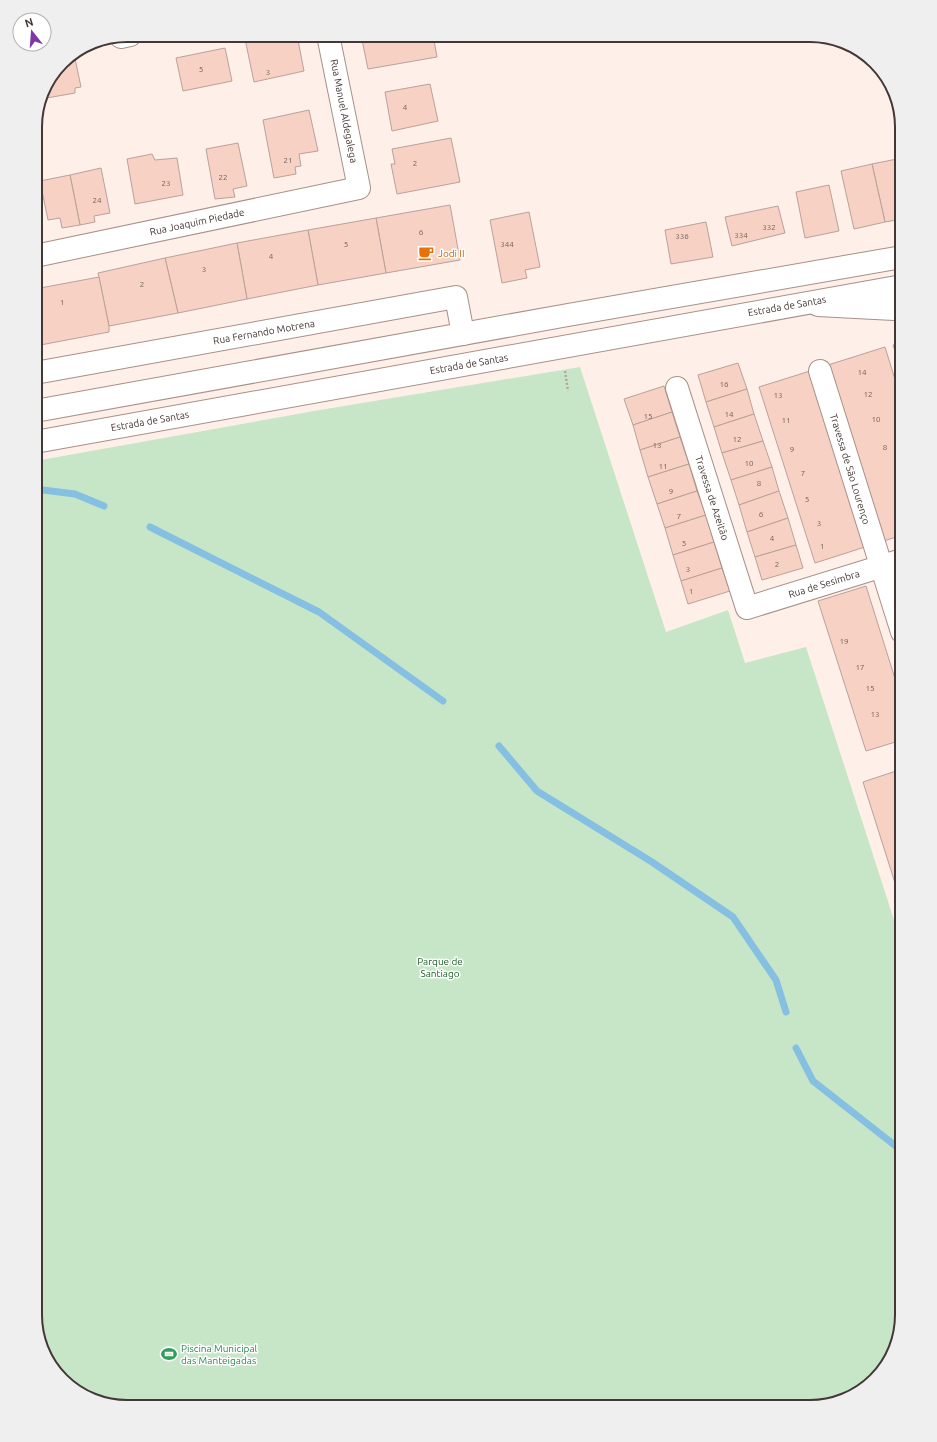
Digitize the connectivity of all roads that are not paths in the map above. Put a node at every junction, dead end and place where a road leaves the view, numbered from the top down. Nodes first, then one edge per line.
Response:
1 (329, 42) edge
2 (359, 188) joint
3 (42, 255) edge
4 (895, 258) edge
5 (895, 287) edge
6 (799, 304) junction
7 (895, 309) edge
8 (462, 334) junction
9 (820, 371) dead end
10 (42, 372) edge
11 (677, 388) dead end
12 (42, 410) edge
13 (42, 441) edge
14 (895, 562) edge
15 (881, 567) junction
16 (747, 608) joint
17 (895, 610) edge

1 - 2 main road, Rua Manuel Aldegalega
2 - 3 main road, Rua Joaquim Piedade
4 - 8 main road
5 - 6 main road, Estrada de Santas
6 - 7 main road
6 - 13 main road, Estrada de Santas
8 - 10 main road, Rua Fernando Motrena
8 - 12 main road
9 - 15 main road, Travessa de São Lourenço
11 - 16 main road, Travessa de Azeitão
14 - 15 main road, Rua de Sesimbra
15 - 16 main road, Rua de Sesimbra
15 - 17 main road, Travessa de São Lourenço

